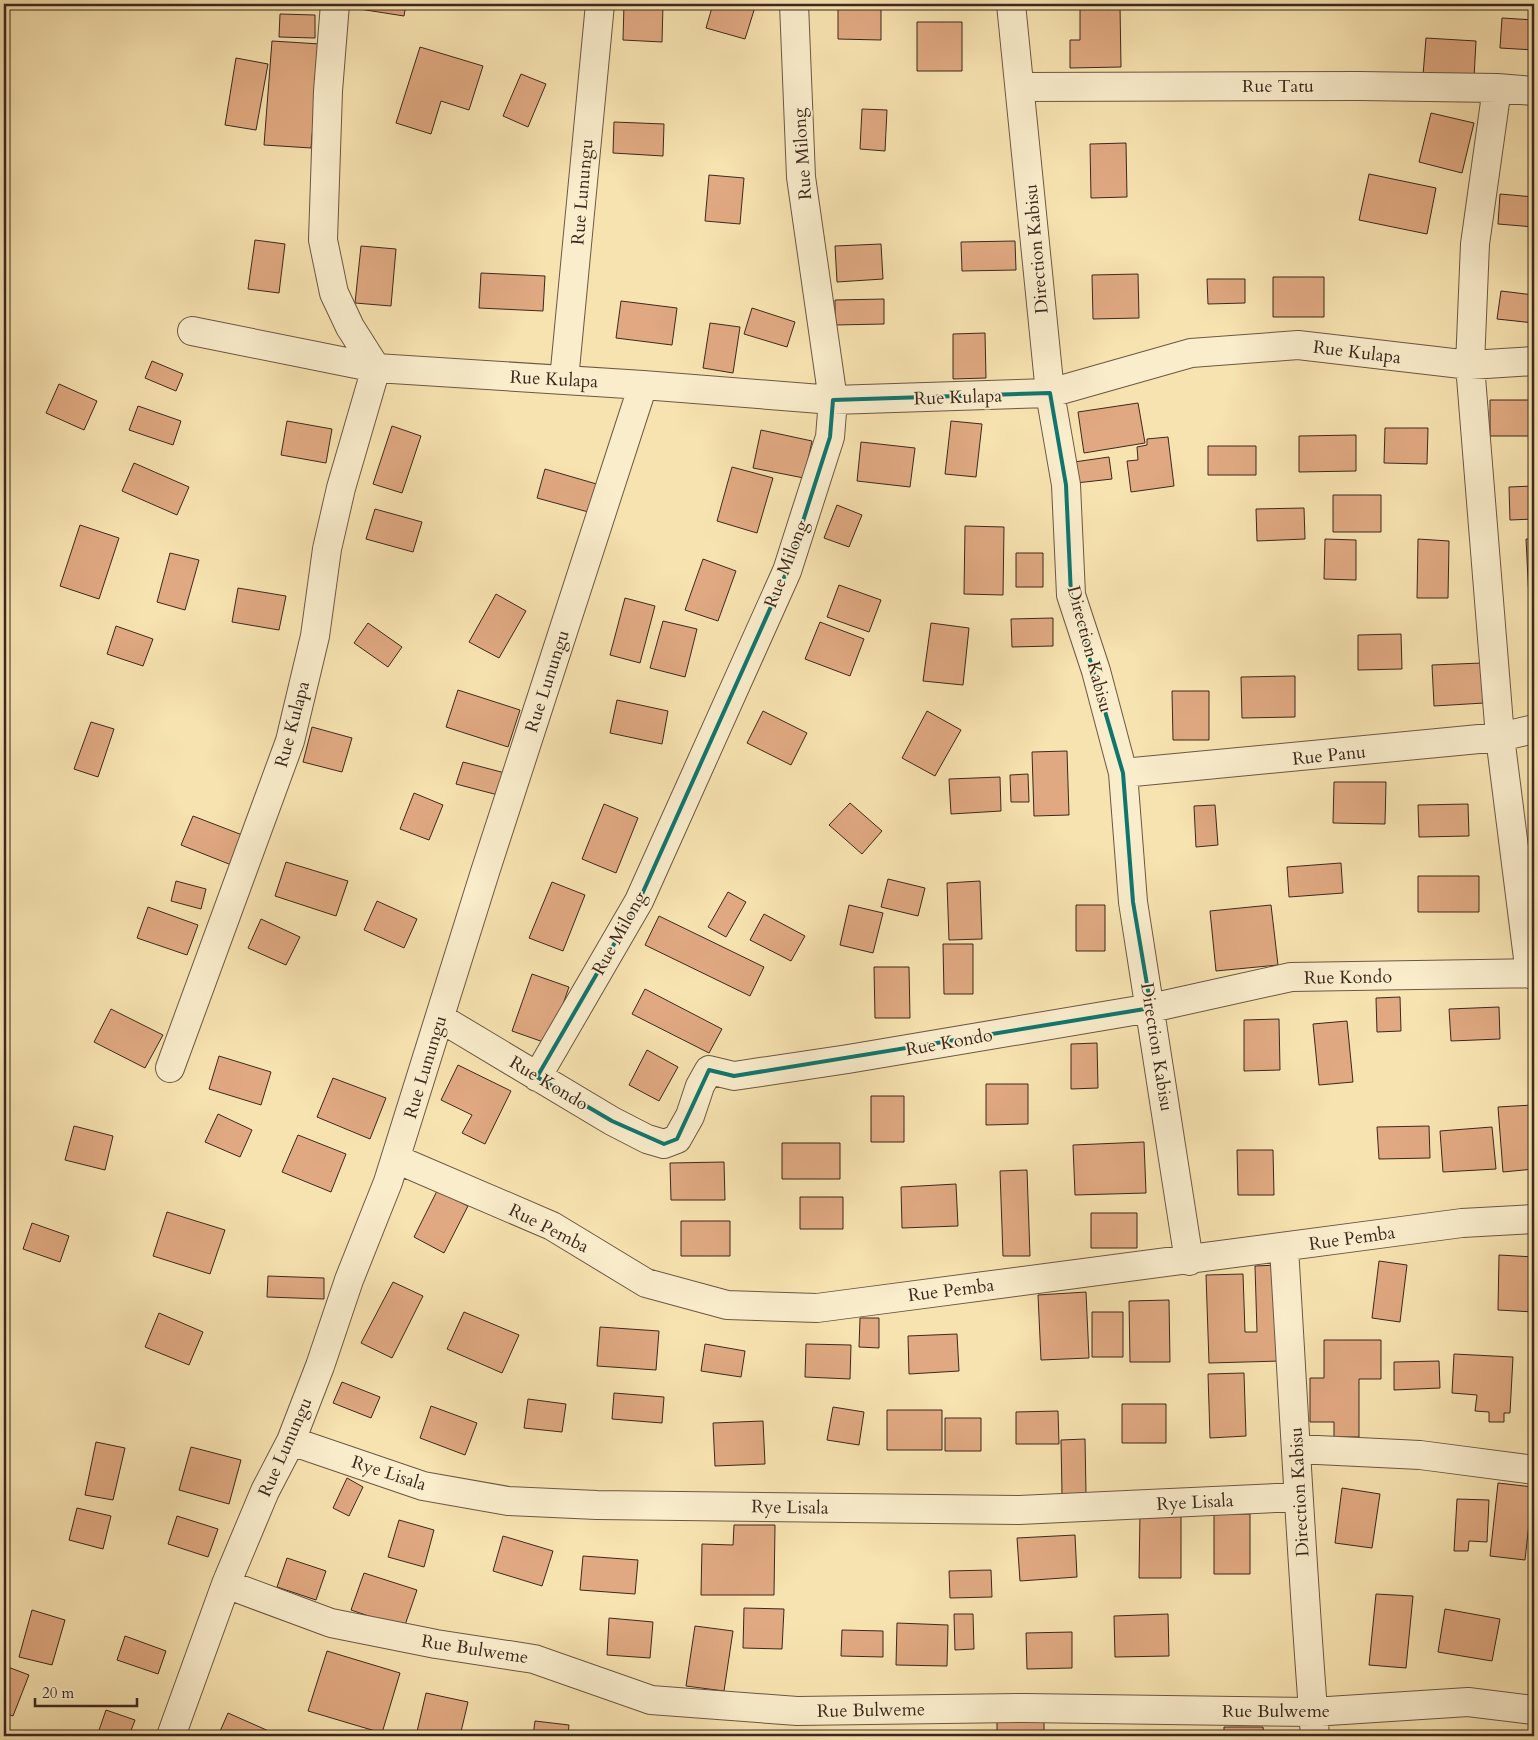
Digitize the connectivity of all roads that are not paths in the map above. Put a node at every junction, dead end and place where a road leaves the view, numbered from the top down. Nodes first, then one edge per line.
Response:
1 (335, 4) edge
2 (600, 4) edge
3 (794, 4) edge
4 (1011, 4) edge
5 (1021, 87) junction
6 (1497, 88) junction
7 (1534, 91) edge
8 (192, 331) dead end
9 (1534, 361) edge
10 (1470, 365) junction
11 (376, 368) junction
12 (564, 380) junction
13 (643, 384) junction
14 (1050, 393) junction
15 (833, 400) junction
16 (1534, 729) edge
17 (1500, 737) junction
18 (1123, 773) junction
19 (1532, 974) edge
20 (1151, 1008) junction
21 (440, 1018) junction
22 (170, 1068) dead end
23 (537, 1077) junction
24 (396, 1159) junction
25 (1534, 1219) edge
26 (1284, 1248) junction
27 (1189, 1261) junction
28 (291, 1441) junction
29 (1297, 1449) junction
30 (1534, 1470) edge
31 (1298, 1498) junction
32 (226, 1584) junction
33 (1534, 1710) edge
34 (1314, 1724) edge
35 (171, 1736) edge

1 - 11 street
2 - 12 street, Rue Lunungu
3 - 15 street, Rue Milong
4 - 5 street, Direction Kabisu
5 - 6 street, Rue Tatu
5 - 14 street, Direction Kabisu
6 - 7 street, Rue Tatu
6 - 10 street
8 - 11 street, Rue Kulapa
9 - 10 street, Rue Kulapa
10 - 14 street, Rue Kulapa
10 - 17 street
11 - 12 street, Rue Kulapa
11 - 22 street, Rue Kulapa
12 - 13 street, Rue Kulapa
13 - 15 street, Rue Kulapa
13 - 21 street, Rue Lunungu
14 - 15 street, Rue Kulapa
14 - 18 street, Direction Kabisu
15 - 23 street, Rue Milong
16 - 17 street, Rue Panu
17 - 18 street, Rue Panu
17 - 19 street
18 - 20 street, Direction Kabisu
19 - 20 street, Rue Kondo
20 - 23 street, Rue Kondo
20 - 27 street, Direction Kabisu
21 - 23 street, Rue Kondo
21 - 24 street, Rue Lunungu
24 - 27 street, Rue Pemba
24 - 28 street, Rue Lunungu
25 - 26 street, Rue Pemba
26 - 27 street, Rue Pemba
26 - 29 street, Direction Kabisu
28 - 31 street, Rye Lisala
28 - 32 street, Rue Lunungu
29 - 30 street
29 - 31 street, Direction Kabisu
31 - 34 street, Direction Kabisu
32 - 34 street, Rue Bulweme
32 - 35 street, Rue Lunungu
33 - 34 street, Rue Bulweme

